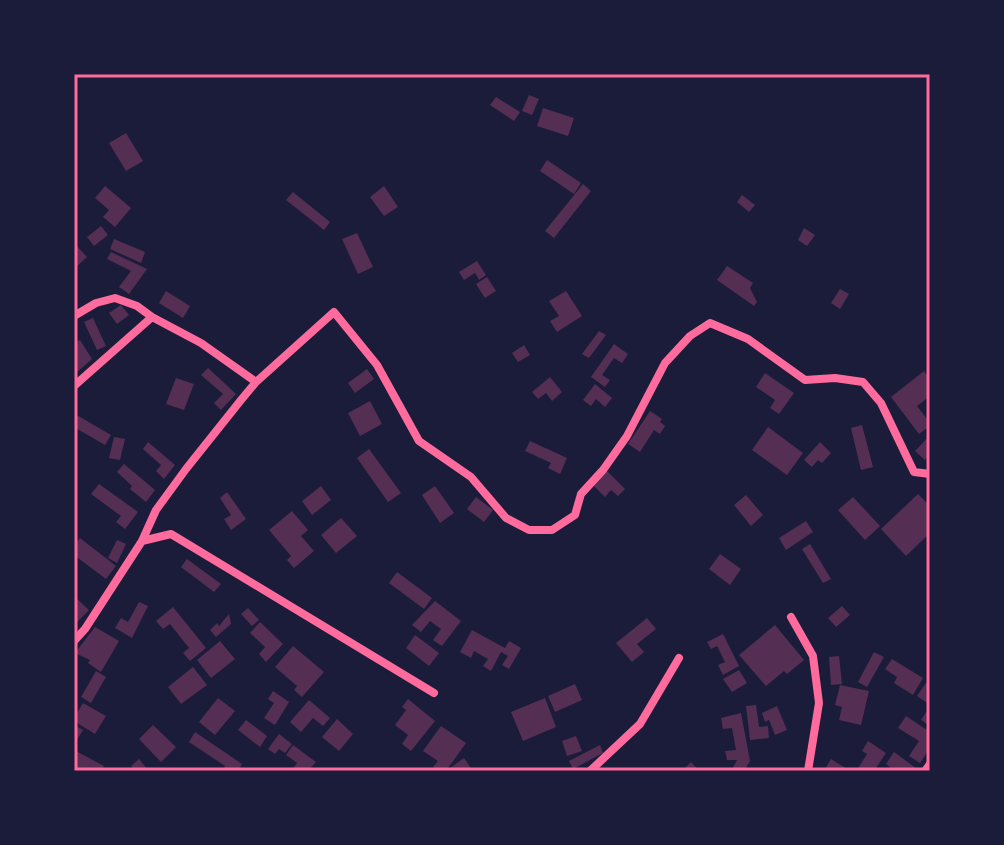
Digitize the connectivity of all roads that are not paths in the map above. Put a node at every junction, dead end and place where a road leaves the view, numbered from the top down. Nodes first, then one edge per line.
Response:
1 (75, 313) edge
2 (152, 317) junction
3 (256, 382) junction
4 (74, 386) edge
5 (930, 474) edge
6 (142, 541) junction
7 (791, 617) dead end
8 (74, 641) edge
9 (679, 658) dead end
10 (434, 693) dead end
11 (930, 764) edge
12 (590, 771) edge
13 (808, 771) edge
14 (925, 771) edge

1 - 2 street
2 - 3 street
2 - 4 street
3 - 5 street
3 - 6 street
6 - 8 street
6 - 10 street
7 - 13 street
9 - 12 street
11 - 14 street

